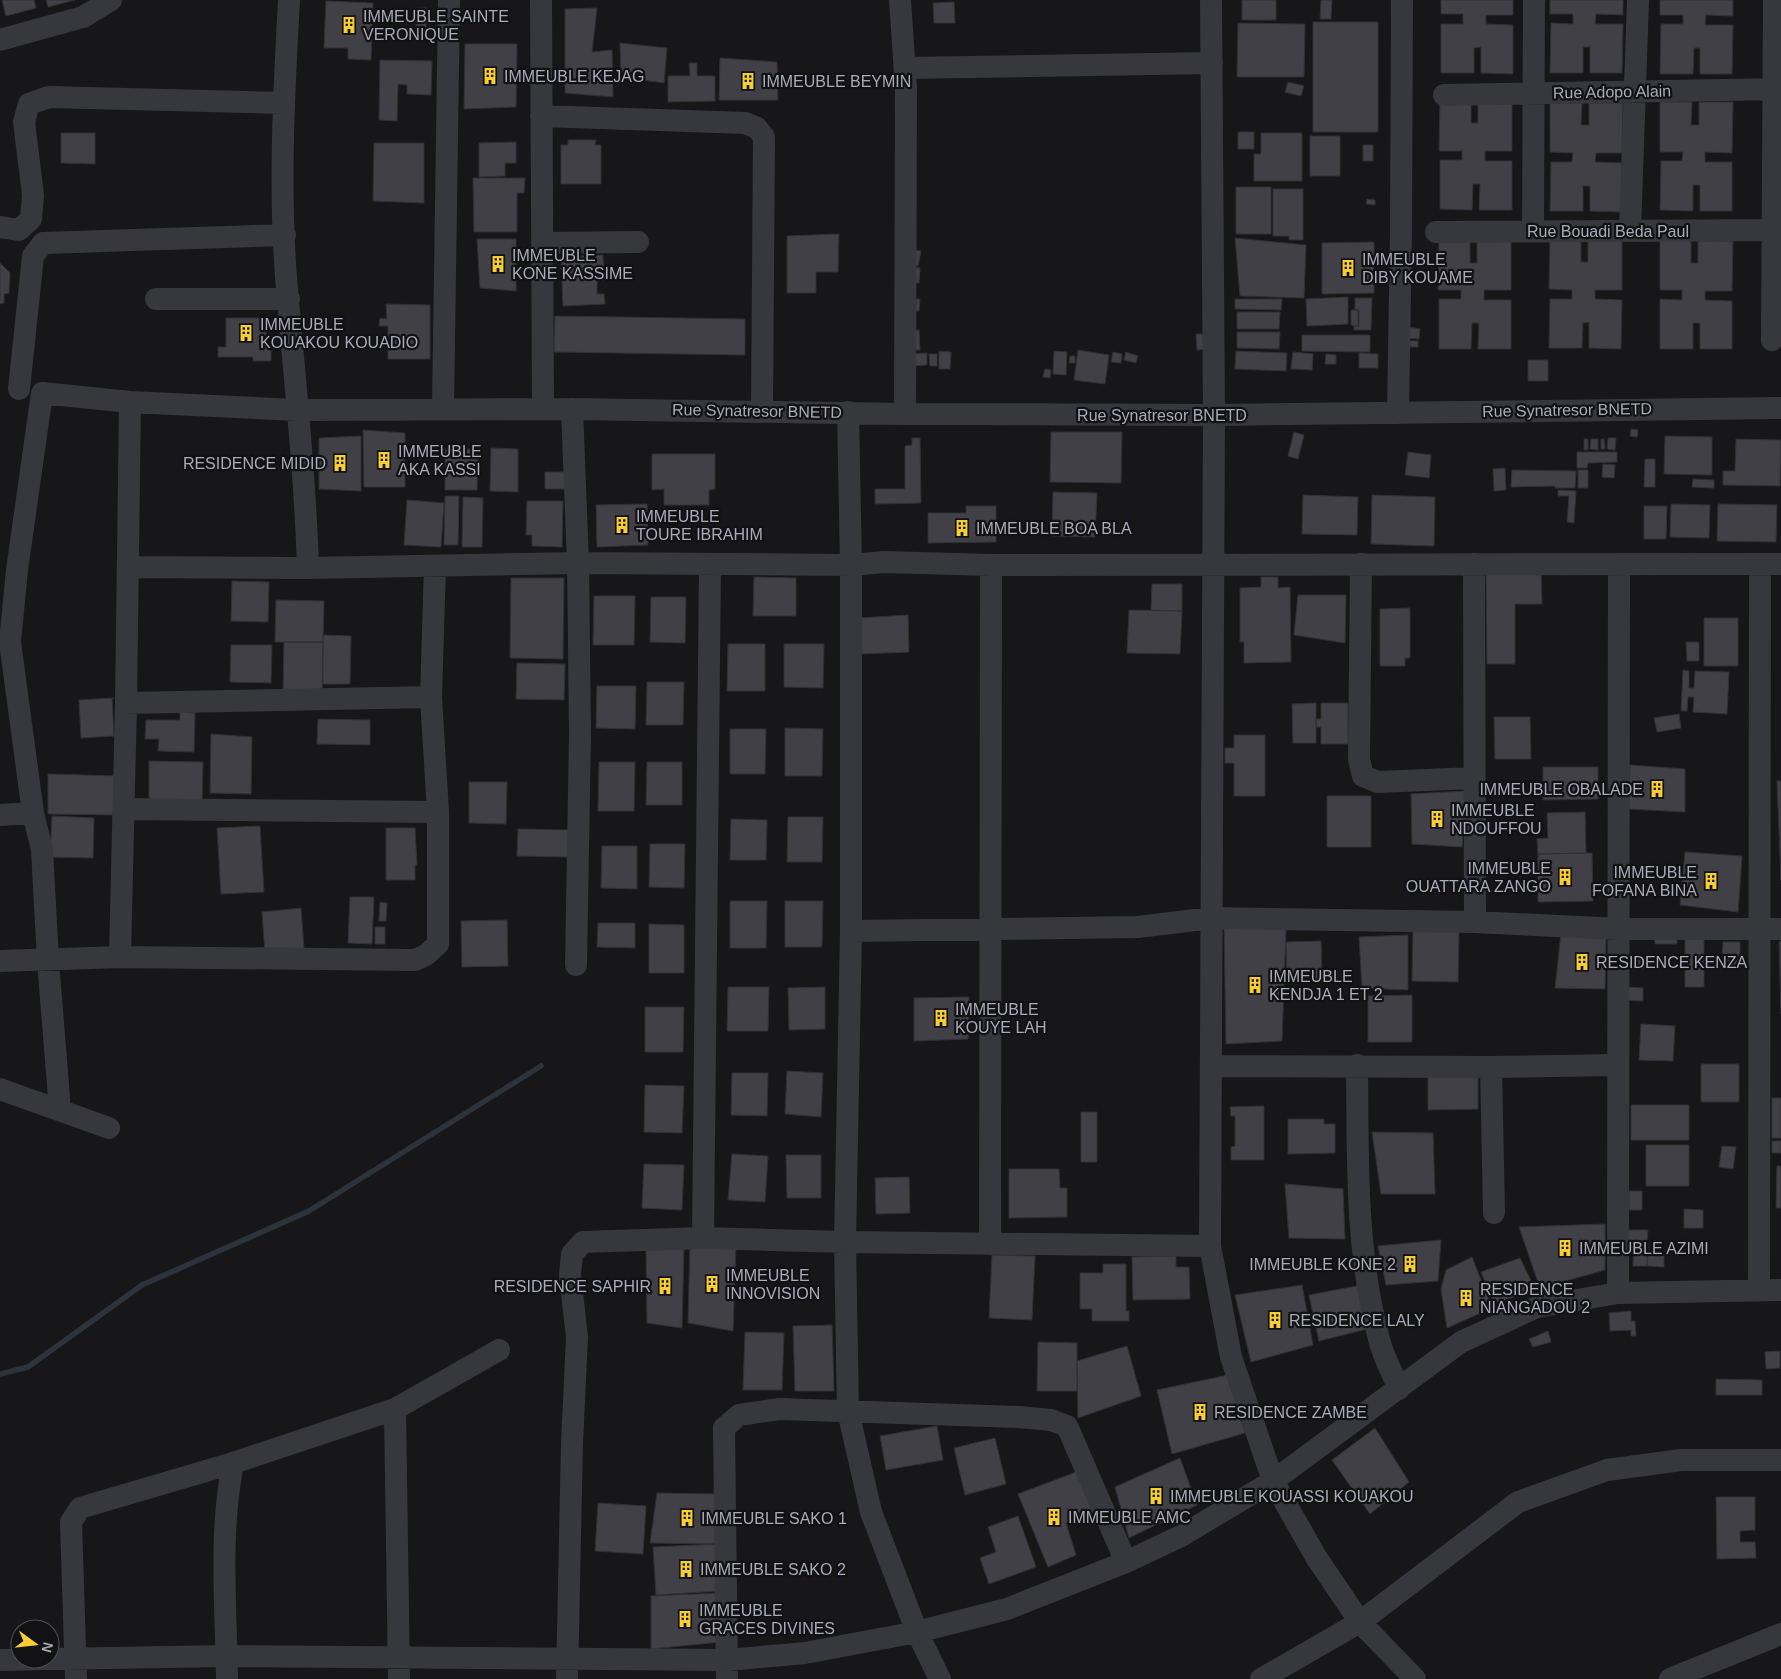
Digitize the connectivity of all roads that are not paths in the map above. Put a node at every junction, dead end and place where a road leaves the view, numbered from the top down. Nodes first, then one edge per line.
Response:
1 (111, 0) edge
2 (289, 0) edge
3 (449, 0) edge
4 (541, 0) edge
5 (900, 0) edge
6 (1211, 0) edge
7 (1402, 0) edge
8 (1534, 0) edge
9 (1638, 0) edge
10 (1774, 0) edge
11 (0, 40) edge
12 (1212, 63) junction
13 (905, 68) junction
14 (1778, 89) edge
15 (1635, 92) junction
16 (1534, 93) junction
17 (1444, 95) dead end
18 (283, 103) junction
19 (541, 116) junction
20 (0, 227) edge
21 (1777, 230) edge
22 (1533, 231) junction
23 (1630, 231) junction
24 (1436, 232) dead end
25 (285, 235) junction
26 (542, 242) junction
27 (638, 242) dead end
28 (156, 299) dead end
29 (289, 299) junction
30 (1772, 340) dead end
31 (9, 388) edge
32 (42, 394) junction
33 (130, 402) junction
34 (572, 408) junction
35 (1781, 408) edge
36 (444, 409) junction
37 (543, 409) junction
38 (296, 410) junction
39 (762, 411) junction
40 (848, 412) junction
41 (1398, 413) junction
42 (905, 414) junction
43 (1214, 416) junction
44 (578, 563) junction
45 (1212, 564) junction
46 (1361, 564) junction
47 (1474, 564) junction
48 (1619, 564) junction
49 (1771, 564) edge
50 (851, 565) junction
51 (991, 565) junction
52 (435, 566) junction
53 (710, 566) junction
54 (128, 567) junction
55 (308, 568) junction
56 (9, 571) edge
57 (430, 697) junction
58 (126, 703) junction
59 (1474, 778) junction
60 (124, 809) junction
61 (438, 812) junction
62 (34, 814) junction
63 (0, 815) edge
64 (1211, 918) junction
65 (1475, 922) junction
66 (1618, 929) junction
67 (1770, 929) edge
68 (851, 930) junction
69 (990, 930) junction
70 (120, 956) junction
71 (0, 961) edge
72 (48, 961) junction
73 (576, 965) dead end
74 (1357, 1065) junction
75 (1618, 1065) junction
76 (1211, 1066) junction
77 (1491, 1067) junction
78 (0, 1090) edge
79 (60, 1110) junction
80 (109, 1128) dead end
81 (1494, 1213) dead end
82 (703, 1238) junction
83 (845, 1242) junction
84 (990, 1244) junction
85 (1210, 1246) junction
86 (1770, 1290) edge
87 (1618, 1293) junction
88 (499, 1350) dead end
89 (1399, 1388) junction
90 (395, 1409) junction
91 (848, 1411) junction
92 (1781, 1460) edge
93 (233, 1463) junction
94 (1273, 1481) junction
95 (1126, 1562) junction
96 (1360, 1622) junction
97 (916, 1632) junction
98 (1781, 1634) edge
99 (227, 1656) junction
100 (399, 1656) junction
101 (60, 1663) edge
102 (567, 1668) edge
103 (75, 1669) edge
104 (728, 1670) edge
105 (227, 1679) edge
106 (399, 1679) edge
107 (940, 1679) edge
108 (1261, 1679) edge
109 (1415, 1679) edge
110 (1670, 1679) edge

1 - 11 street
2 - 18 street
3 - 36 street
4 - 19 street
5 - 13 street
6 - 12 street
7 - 41 street
8 - 16 street
9 - 15 street
10 - 14 street
12 - 13 street
12 - 43 street
13 - 42 street
14 - 15 street, Rue Adopo Alain
14 - 21 street
15 - 16 street, Rue Adopo Alain
15 - 23 street
16 - 17 street, Rue Adopo Alain
16 - 22 street
18 - 20 street
18 - 25 street
19 - 26 street
19 - 39 street
21 - 23 street, Rue Bouadi Beda Paul
21 - 30 street
22 - 23 street, Rue Bouadi Beda Paul
22 - 24 street, Rue Bouadi Beda Paul
25 - 29 street
25 - 31 street
26 - 27 street
26 - 37 street
28 - 29 street
29 - 38 street
31 - 32 street, Rue Synatresor BNETD
32 - 33 street, Rue Synatresor BNETD
32 - 56 street
33 - 38 street, Rue Synatresor BNETD
33 - 54 street
34 - 37 street, Rue Synatresor BNETD
34 - 39 street, Rue Synatresor BNETD
34 - 44 street
35 - 41 street, Rue Synatresor BNETD
36 - 37 street, Rue Synatresor BNETD
36 - 38 street, Rue Synatresor BNETD
38 - 55 street
39 - 40 street, Rue Synatresor BNETD
40 - 42 street, Rue Synatresor BNETD
40 - 50 street
41 - 43 street, Rue Synatresor BNETD
42 - 43 street, Rue Synatresor BNETD
43 - 45 street
44 - 52 street
44 - 53 street
44 - 73 street
45 - 46 street
45 - 51 street
45 - 64 street
46 - 47 street
46 - 59 street
47 - 48 street
47 - 59 street
48 - 49 street
48 - 66 street
49 - 67 street
50 - 51 street
50 - 53 street
50 - 68 street
51 - 69 street
52 - 55 street
52 - 57 street
53 - 82 street
54 - 55 street
54 - 58 street
56 - 62 street
57 - 58 street
57 - 61 street
58 - 60 street
59 - 65 street
60 - 61 street
60 - 70 street
61 - 70 street
62 - 63 street
62 - 72 street
64 - 65 street
64 - 69 street
64 - 76 street
65 - 66 street
66 - 67 street
66 - 75 street
67 - 86 street
68 - 69 street
68 - 83 street
69 - 84 street
70 - 72 street
71 - 72 street
72 - 79 street
74 - 76 street
74 - 77 street
74 - 89 street
75 - 77 street
75 - 87 street
76 - 85 street
77 - 81 street
78 - 79 street
79 - 80 street
82 - 83 street
82 - 102 street
83 - 84 street
83 - 91 street
84 - 85 street
85 - 94 street
86 - 87 street
87 - 89 street
88 - 90 street
89 - 94 street
90 - 93 street
90 - 100 street
91 - 95 street
91 - 97 street
91 - 104 street
92 - 96 street
93 - 99 street
93 - 103 street
94 - 95 street
94 - 96 street
95 - 97 street
96 - 108 street
96 - 109 street
97 - 104 street
97 - 107 street
98 - 110 street
99 - 100 street
99 - 103 street
99 - 105 street
100 - 102 street
100 - 106 street
101 - 103 street
102 - 104 street

